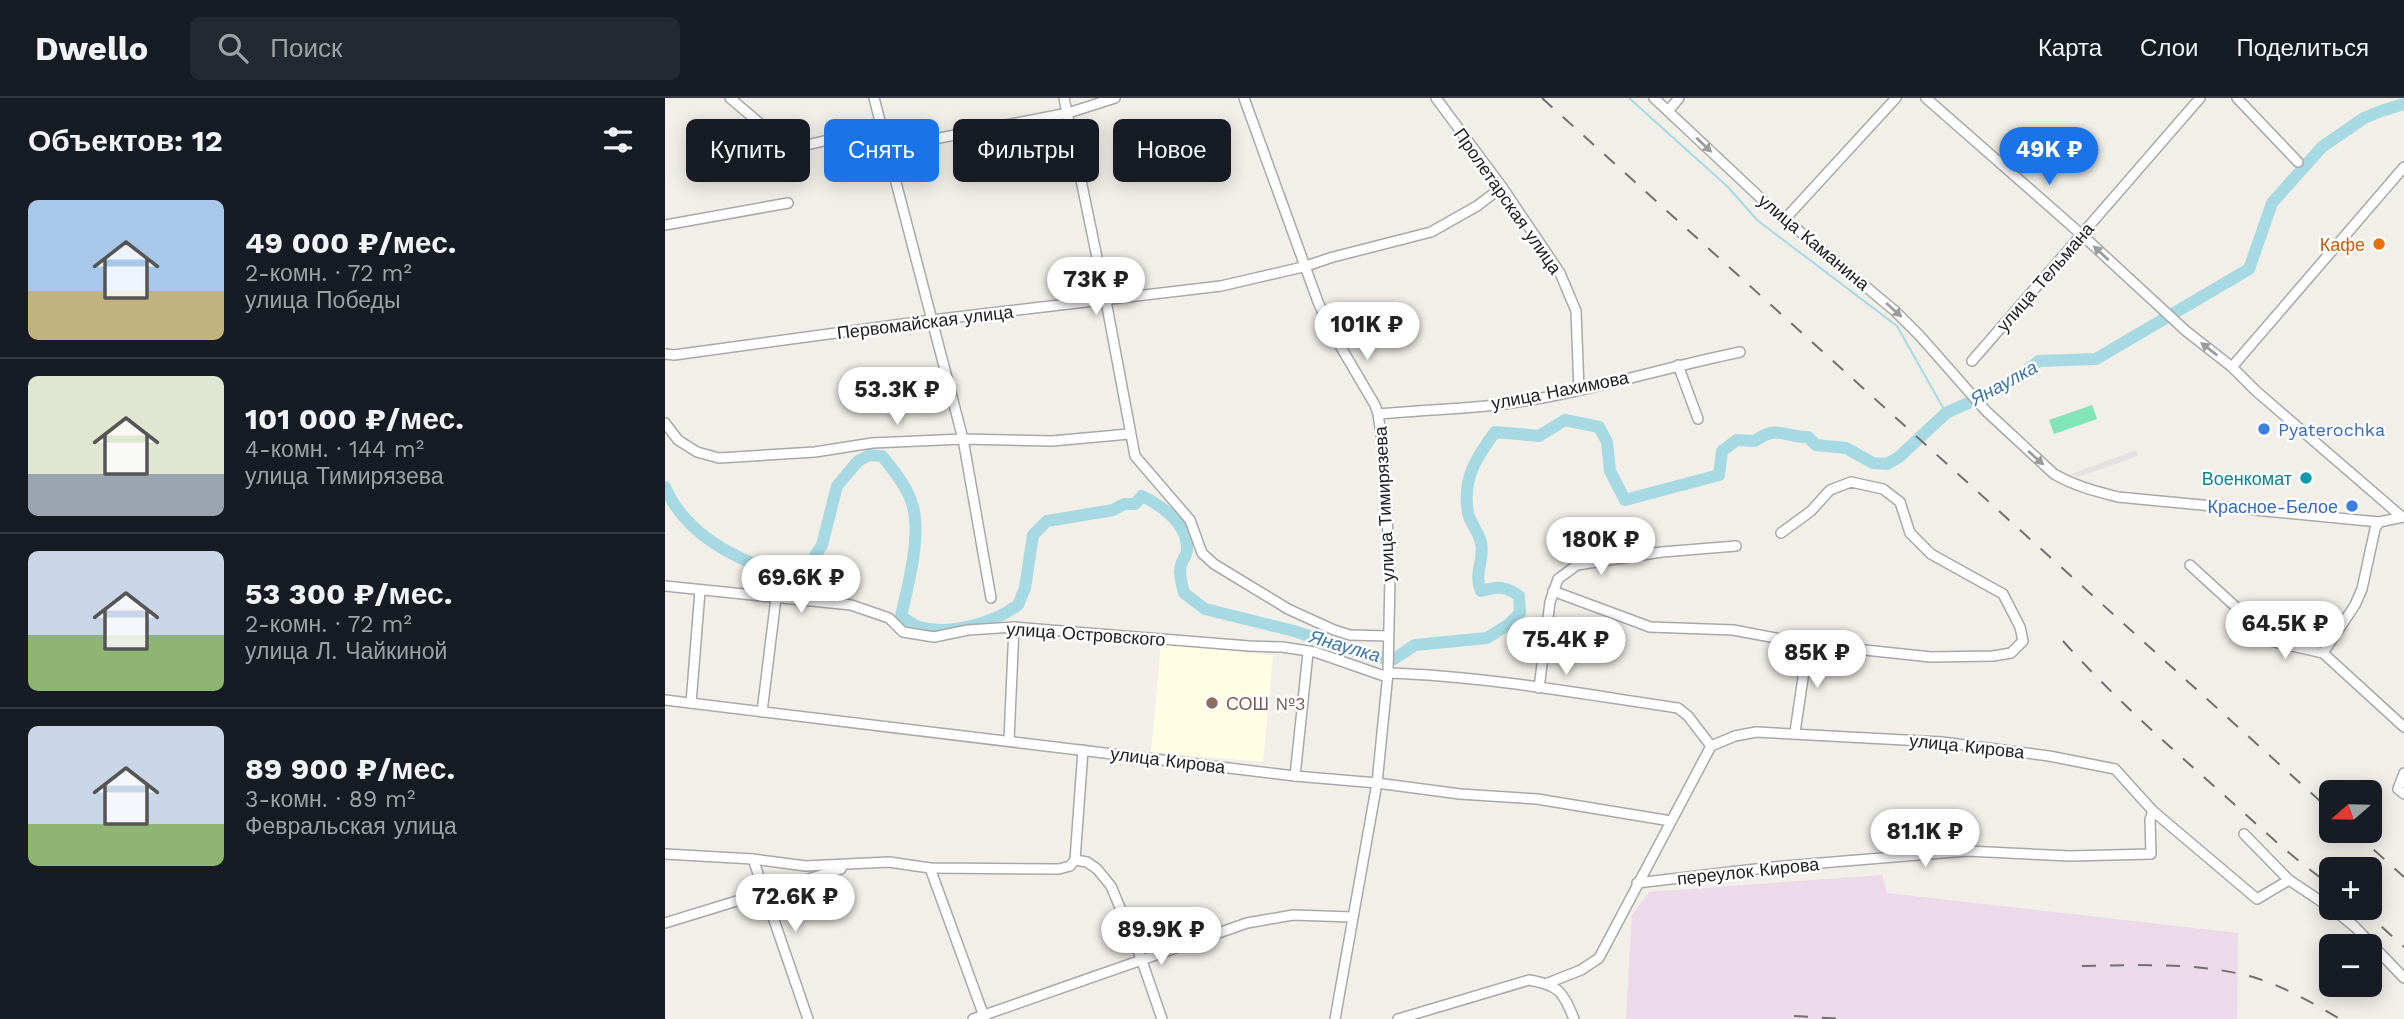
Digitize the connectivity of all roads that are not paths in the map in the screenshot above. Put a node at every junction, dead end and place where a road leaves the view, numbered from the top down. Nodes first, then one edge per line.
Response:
1 (730, 98) edge
2 (873, 98) edge
3 (1064, 98) edge
4 (1115, 98) edge
5 (1244, 98) edge
6 (1436, 98) edge
7 (1654, 98) edge
8 (1679, 98) edge
9 (1896, 98) edge
10 (1926, 98) edge
11 (2200, 98) edge
12 (2237, 98) edge
13 (1668, 111) junction
14 (1068, 113) junction
15 (879, 119) edge
16 (939, 138) edge
17 (824, 141) edge
18 (2298, 162) dead end
19 (2404, 167) edge
20 (897, 182) edge
21 (1501, 187) junction
22 (788, 203) dead end
23 (1785, 219) junction
24 (665, 225) edge
25 (2082, 235) junction
26 (1303, 267) junction
27 (1106, 300) junction
28 (932, 320) junction
29 (1740, 352) dead end
30 (665, 354) edge
31 (1972, 361) dead end
32 (1678, 365) junction
33 (2232, 367) junction
34 (1579, 390) junction
35 (1378, 414) junction
36 (1698, 419) dead end
37 (665, 423) edge
38 (1129, 434) junction
39 (963, 439) junction
40 (2403, 517) edge
41 (2379, 522) junction
42 (1781, 533) dead end
43 (1736, 546) dead end
44 (2190, 565) dead end
45 (665, 586) edge
46 (700, 591) junction
47 (1553, 591) junction
48 (991, 597) dead end
49 (776, 598) junction
50 (1014, 626) junction
51 (1388, 641) junction
52 (1808, 644) junction
53 (1308, 653) junction
54 (2323, 653) junction
55 (1387, 671) junction
56 (1539, 688) junction
57 (665, 700) edge
58 (691, 703) junction
59 (762, 712) junction
60 (2404, 727) edge
61 (1795, 733) junction
62 (1009, 740) junction
63 (1711, 746) junction
64 (1083, 750) junction
65 (2404, 774) edge
66 (1295, 776) junction
67 (1377, 783) junction
68 (2404, 794) edge
69 (2153, 811) junction
70 (1671, 821) junction
71 (2244, 834) dead end
72 (665, 853) edge
73 (753, 859) junction
74 (1075, 860) junction
75 (861, 863) junction
76 (930, 868) junction
77 (2289, 880) junction
78 (1637, 883) junction
79 (765, 893) junction
80 (2319, 900) edge
81 (1352, 917) junction
82 (2345, 920) edge
83 (665, 923) edge
84 (1141, 958) junction
85 (2404, 978) edge
86 (1548, 983) junction
87 (984, 1017) edge
88 (808, 1019) edge
89 (973, 1019) edge
90 (1163, 1019) edge
91 (1335, 1019) edge
92 (1398, 1019) edge
93 (1574, 1019) edge

1 - 17 street
2 - 15 street
3 - 14 street
4 - 14 street
5 - 26 street, улица Тимирязева
6 - 21 street, Пролетарская улица
7 - 13 street, улица Каманина
8 - 13 street
9 - 23 street
10 - 25 street
11 - 25 street, улица Тельмана
12 - 18 street
13 -> 23 street, улица Каманина
14 - 16 street
14 - 27 street
19 - 33 street
20 - 28 street
21 - 26 street, Первомайская улица
21 - 34 street, Пролетарская улица
22 - 24 street
23 -> 41 street, улица Каманина
25 - 31 street, улица Тельмана
33 -> 25 street
26 - 27 street, Первомайская улица
26 - 35 street, улица Тимирязева
27 - 28 street, Первомайская улица
27 - 38 street
28 - 30 street, Первомайская улица
28 - 39 street
29 - 32 street, улица Нахимова
32 - 34 street, улица Нахимова
32 - 36 street
33 - 40 street
34 - 35 street, улица Нахимова
35 - 51 street, улица Тимирязева
37 - 39 street
38 - 39 street
38 - 51 street
39 - 48 street
40 - 41 street, улица Каманина
41 - 54 street
42 - 52 street
43 - 47 street
44 - 54 street
45 - 46 street, улица Островского
46 - 49 street, улица Островского
46 - 58 street
47 - 52 street
47 - 56 street
49 - 50 street, улица Островского
49 - 59 street
50 - 53 street, улица Островского
50 - 62 street
51 - 55 street, улица Тимирязева
52 - 61 street
53 - 55 street, улица Островского
53 - 66 street
54 - 60 street
55 - 56 street, улица Островского
55 - 67 street
56 - 63 street, улица Островского
57 - 58 street, улица Кирова
58 - 59 street, улица Кирова
59 - 62 street, улица Кирова
61 - 63 street, улица Кирова
61 - 69 street, улица Кирова
62 - 64 street, улица Кирова
63 - 70 street
64 - 66 street, улица Кирова
64 - 74 street
65 - 68 street
66 - 67 street, улица Кирова
67 - 70 street, улица Кирова
67 - 81 street
69 - 77 street, улица Кирова
69 - 78 street, переулок Кирова
70 - 78 street
71 - 77 street
72 - 73 street
73 - 75 street
73 - 79 street
74 - 76 street
74 - 84 street
75 - 76 street
75 - 79 street
76 - 87 street
77 - 80 street
78 - 86 street
79 - 83 street
79 - 88 street
81 - 84 street
81 - 91 street
82 - 85 street
84 - 87 street
84 - 90 street
86 - 92 street
86 - 93 street
87 - 89 street

